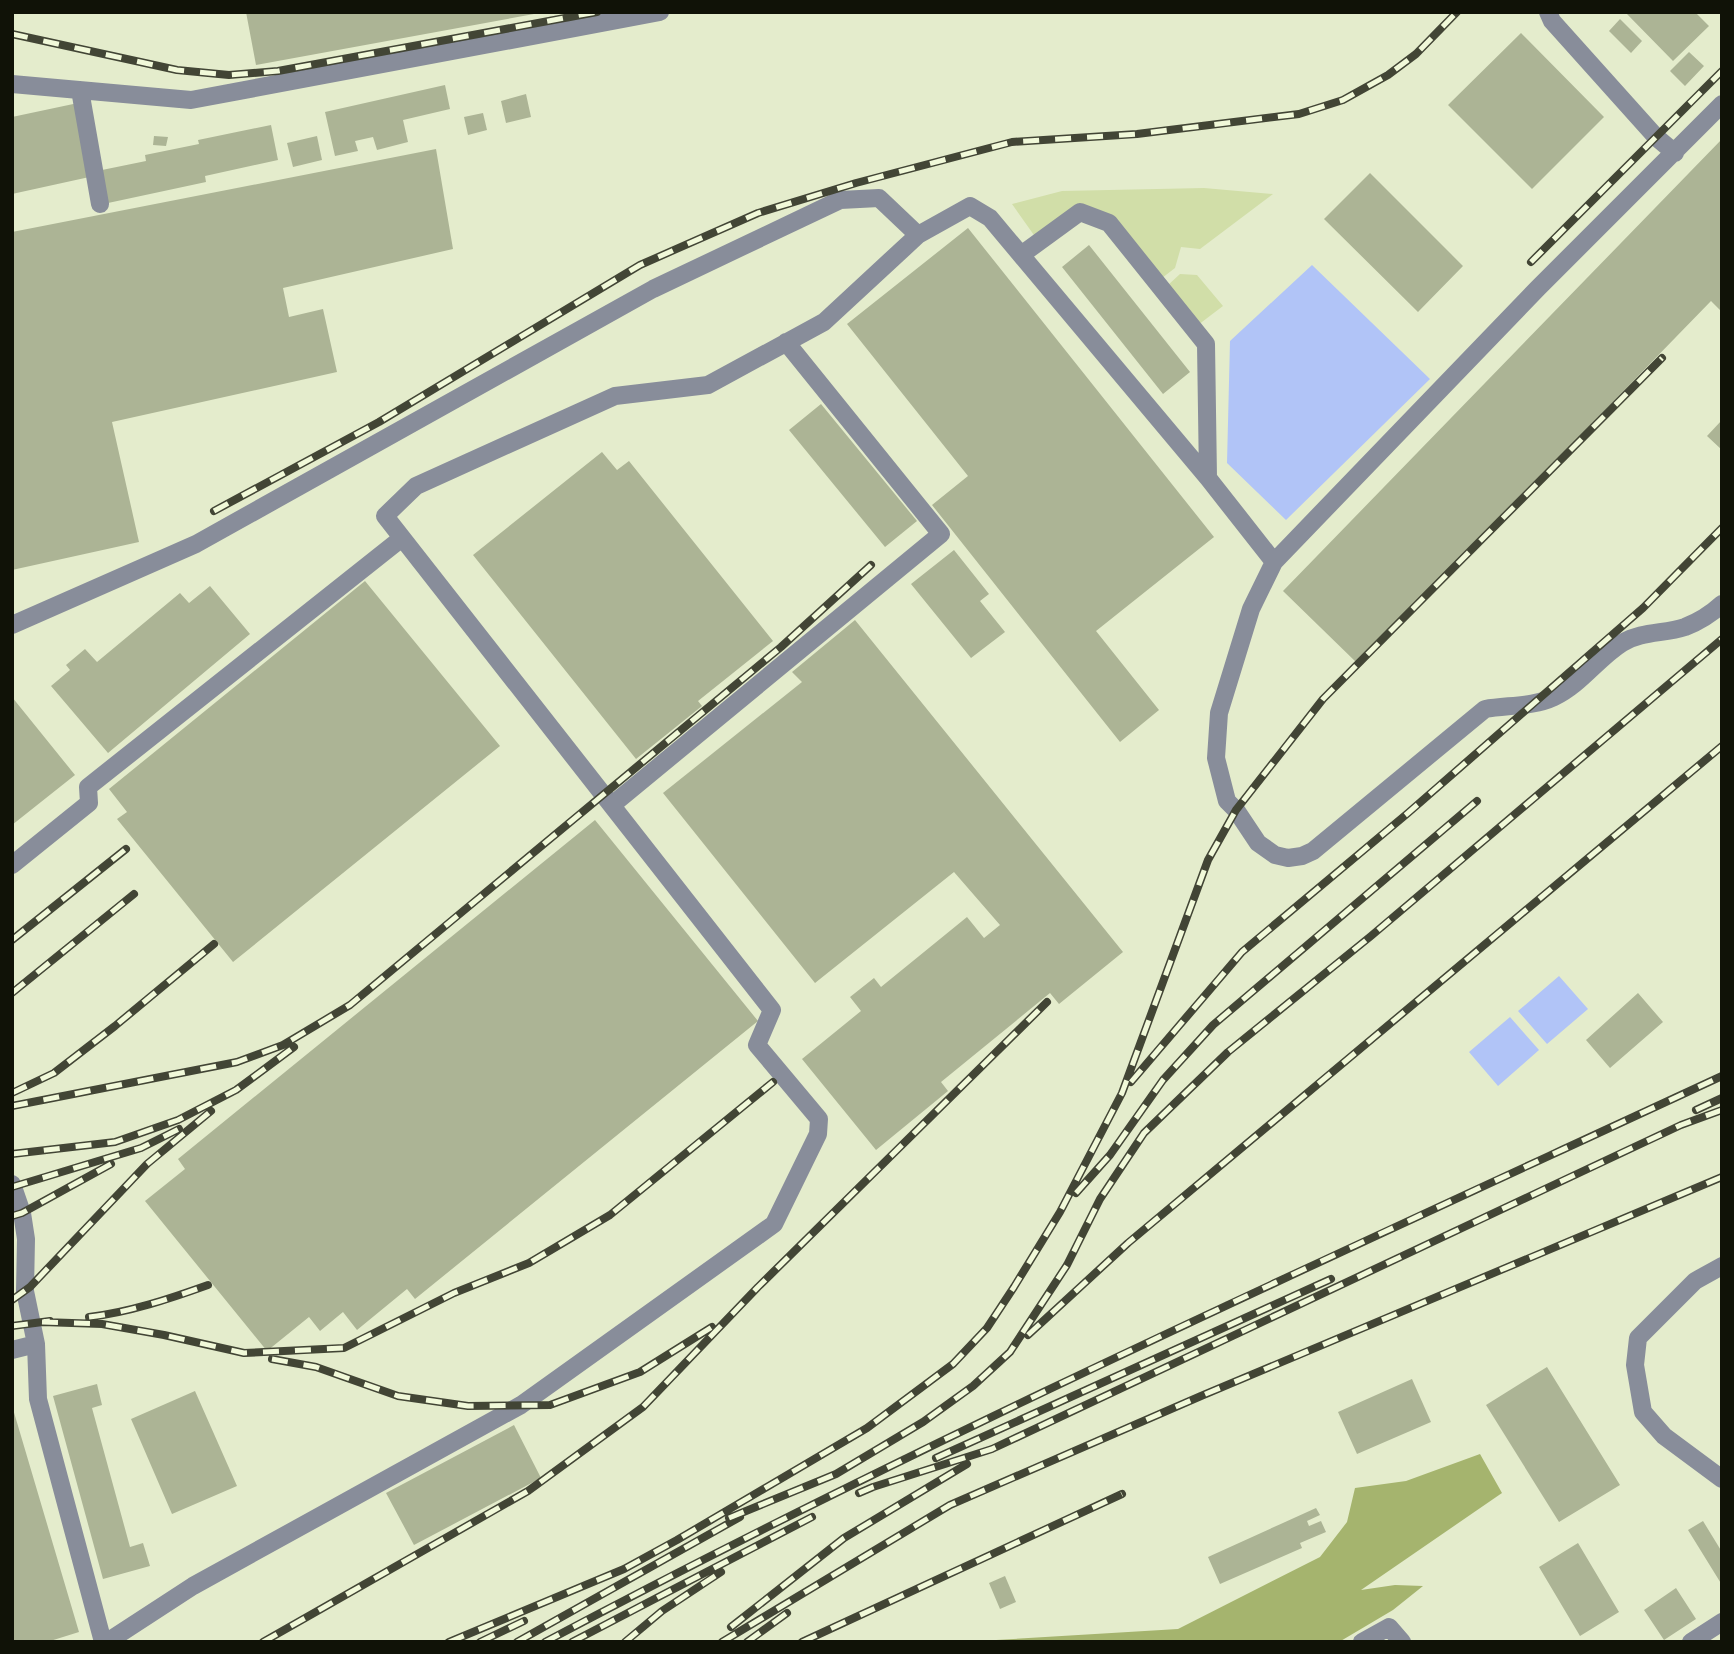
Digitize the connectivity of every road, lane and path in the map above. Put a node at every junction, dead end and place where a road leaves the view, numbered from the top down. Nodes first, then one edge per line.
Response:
1 (660, 12) edge
2 (1548, 12) edge
3 (12, 84) edge
4 (80, 90) junction
5 (1722, 104) edge
6 (1675, 153) junction
7 (100, 204) dead end
8 (918, 235) junction
9 (1021, 255) junction
10 (786, 342) junction
11 (1208, 478) junction
12 (402, 537) junction
13 (1274, 562) junction
14 (1722, 604) edge
15 (12, 625) edge
16 (612, 805) junction
17 (12, 865) edge
18 (12, 1184) edge
19 (1722, 1266) edge
20 (36, 1344) junction
21 (12, 1350) edge
22 (1722, 1479) edge
23 (1722, 1622) edge
24 (105, 1642) edge
25 (1362, 1642) edge
26 (1402, 1642) edge
27 (1691, 1642) edge

1 - 4 lane
2 - 6 lane
3 - 4 lane
4 - 7 lane
5 - 6 lane
6 - 13 lane
8 - 9 lane
8 - 10 lane
8 - 15 lane
9 - 11 lane
9 - 11 lane
10 - 12 lane
10 - 16 lane
11 - 13 lane
12 - 16 lane
12 - 17 lane
13 - 14 lane
16 - 24 lane
18 - 20 lane
19 - 22 lane
20 - 21 lane
20 - 24 lane
23 - 27 lane
25 - 26 lane

